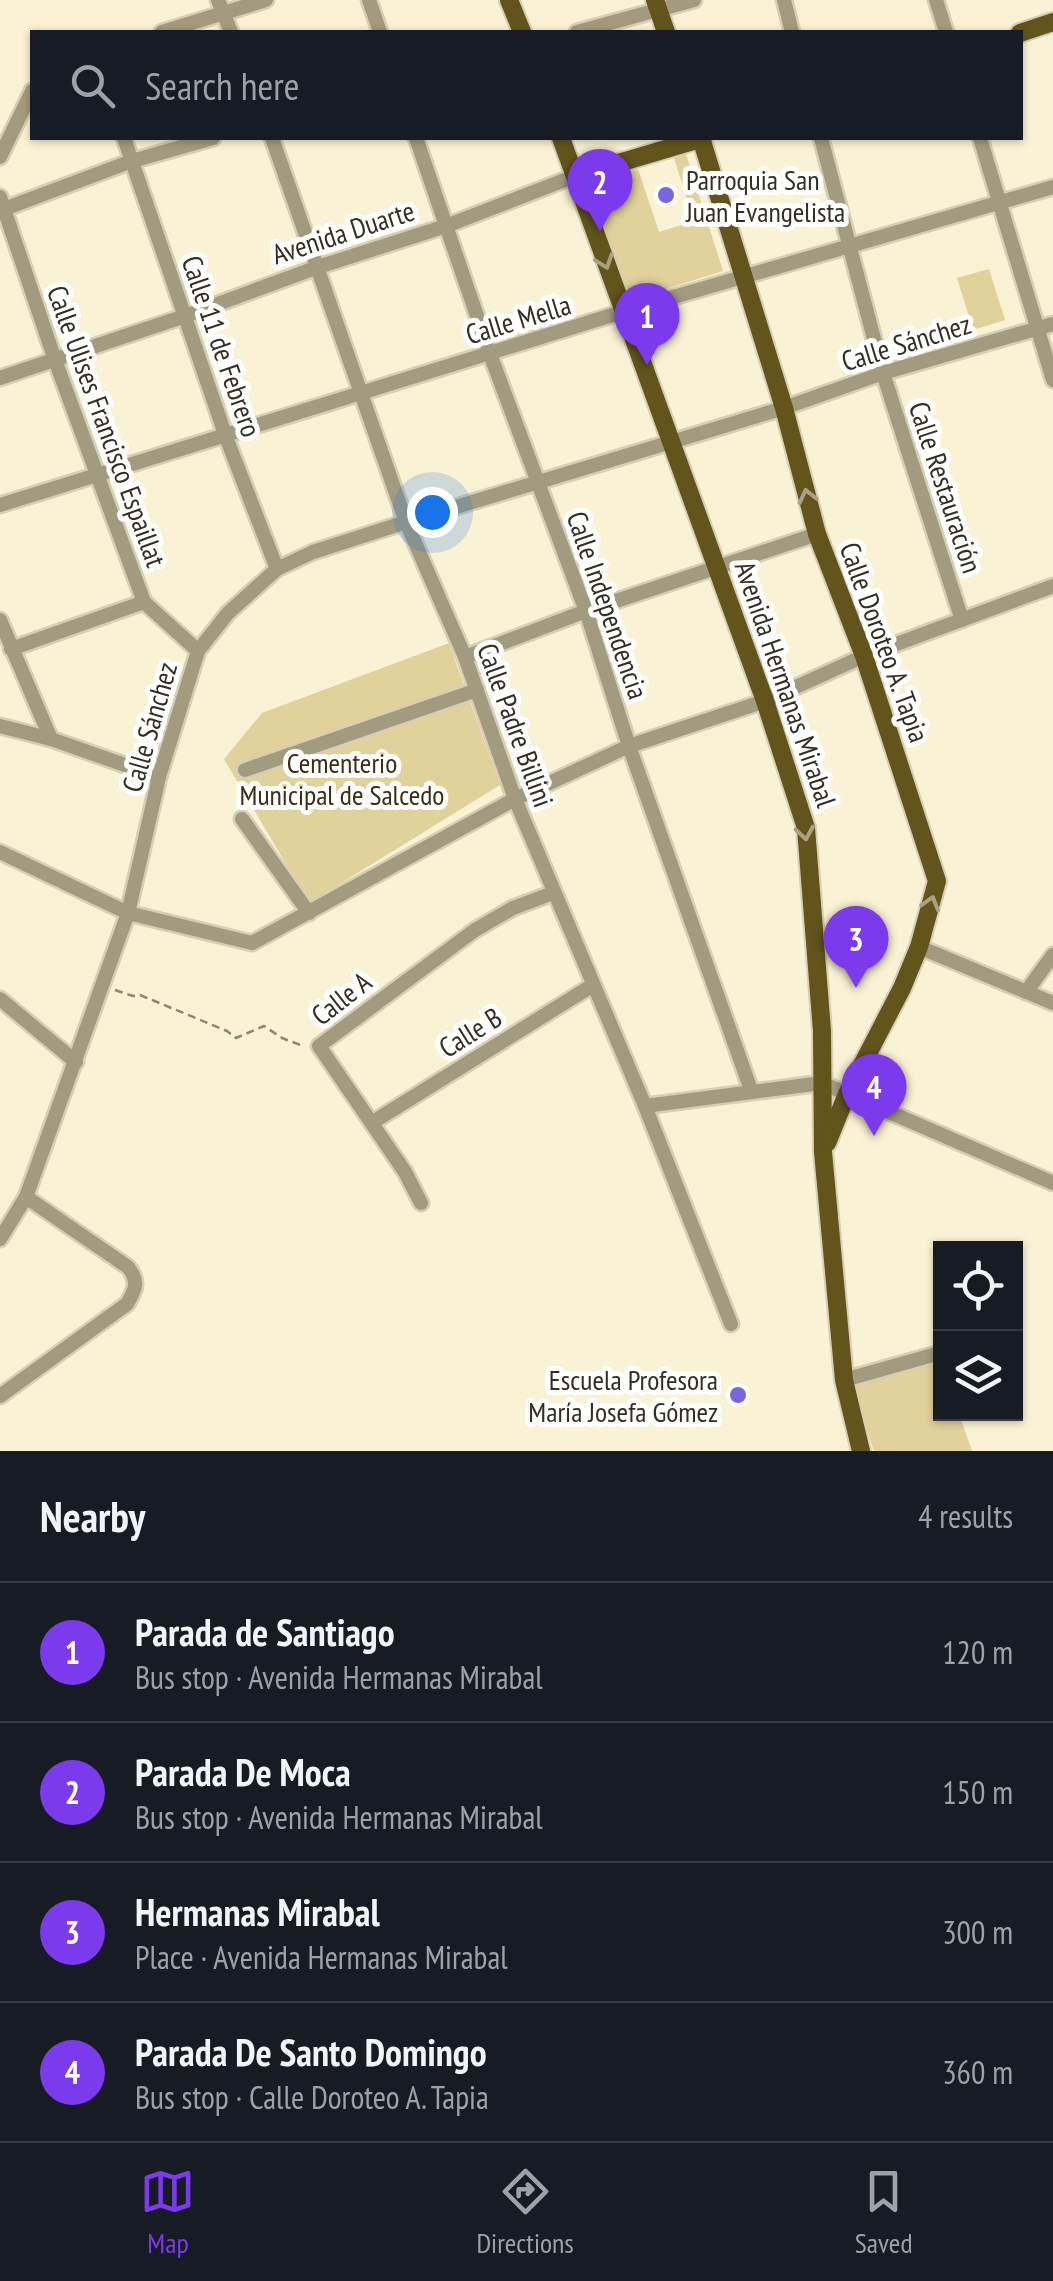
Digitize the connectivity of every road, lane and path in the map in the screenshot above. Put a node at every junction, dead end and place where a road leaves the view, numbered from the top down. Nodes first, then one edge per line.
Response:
1 (266, 0) edge
2 (369, 0) edge
3 (510, 0) edge
4 (694, 0) edge
5 (784, 0) edge
6 (936, 0) edge
7 (657, 6) edge
8 (220, 7) edge
9 (1053, 22) edge
10 (167, 30) edge
11 (379, 30) edge
12 (521, 30) edge
13 (583, 30) edge
14 (665, 30) edge
15 (792, 30) edge
16 (945, 30) edge
17 (1023, 32) edge
18 (30, 95) edge
19 (125, 140) edge
20 (206, 140) edge
21 (273, 140) edge
22 (417, 140) edge
23 (562, 140) edge
24 (694, 140) edge
25 (702, 140) edge
26 (822, 140) edge
27 (981, 140) edge
28 (0, 157) edge
29 (132, 160) junction
30 (575, 176) junction
31 (1053, 188) edge
32 (2, 203) edge
33 (1002, 204) junction
34 (446, 226) junction
35 (851, 244) junction
36 (318, 267) junction
37 (745, 279) junction
38 (622, 312) junction
39 (185, 316) junction
40 (1053, 324) edge
41 (1036, 329) junction
42 (490, 354) junction
43 (55, 360) junction
44 (883, 373) junction
45 (0, 378) edge
46 (1053, 380) edge
47 (362, 392) junction
48 (784, 408) junction
49 (226, 437) junction
50 (672, 443) junction
51 (98, 474) junction
52 (538, 482) junction
53 (0, 505) edge
54 (406, 522) junction
55 (817, 534) junction
56 (717, 566) junction
57 (276, 569) junction
58 (1053, 586) edge
59 (144, 602) junction
60 (586, 611) junction
61 (0, 620) edge
62 (962, 620) junction
63 (11, 649) junction
64 (198, 651) junction
65 (864, 656) junction
66 (466, 657) junction
67 (477, 690) junction
68 (765, 701) junction
69 (0, 726) edge
70 (52, 739) junction
71 (629, 746) junction
72 (245, 770) dead end
73 (159, 777) junction
74 (515, 799) junction
75 (242, 819) dead end
76 (0, 852) edge
77 (553, 894) junction
78 (128, 913) junction
79 (309, 913) junction
80 (919, 947) junction
81 (1053, 955) edge
82 (103, 984) junction
83 (593, 985) junction
84 (1026, 992) junction
85 (0, 998) edge
86 (1053, 1003) edge
87 (319, 1046) junction
88 (76, 1062) junction
89 (822, 1083) junction
90 (751, 1090) junction
91 (846, 1094) junction
92 (645, 1106) junction
93 (373, 1122) junction
94 (823, 1152) junction
95 (1053, 1183) edge
96 (26, 1198) junction
97 (421, 1203) dead end
98 (0, 1238) edge
99 (731, 1324) dead end
100 (933, 1356) edge
101 (844, 1380) junction
102 (0, 1396) edge
103 (861, 1451) edge

1 - 8 street
2 - 11 street
3 - 12 main road
4 - 7 street
5 - 15 street
6 - 16 street
7 - 13 street
7 - 14 main road
8 - 10 street
9 - 17 main road
18 - 28 street
19 - 29 street, Calle 11 de Febrero
20 - 29 street
21 - 36 street, Calle Padre Billini
22 - 34 street, Calle Independencia
23 - 30 main road, Avenida Hermanas Mirabal
24 - 30 main road, Avenida Duarte
25 - 37 main road, Calle Doroteo A. Tapia
26 - 35 street, Calle Restauración
27 - 33 street
29 - 32 street
29 - 39 street, Calle 11 de Febrero
30 - 34 street, Avenida Duarte
30 -> 38 main road, Avenida Hermanas Mirabal
31 - 33 street, Calle Mella
32 - 43 street, Calle Ulises Francisco Espaillat
33 - 35 street, Calle Mella
33 - 41 street
34 - 36 street, Avenida Duarte
34 - 42 street, Calle Independencia
35 - 37 street, Calle Mella
35 - 44 street, Calle Restauración
36 - 39 street, Avenida Duarte
36 - 47 street, Calle Padre Billini
37 - 38 street, Calle Mella
37 - 48 main road, Calle Doroteo A. Tapia
38 - 42 street, Calle Mella
38 - 50 main road, Avenida Hermanas Mirabal
39 - 43 street, Avenida Duarte
39 - 49 street, Calle 11 de Febrero
40 - 41 street, Calle Sánchez
41 - 44 street, Calle Sánchez
41 - 46 street
42 - 47 street, Calle Mella
42 - 52 street, Calle Independencia
43 - 45 street, Avenida Duarte
43 - 51 street, Calle Ulises Francisco Espaillat
44 - 48 street, Calle Sánchez
44 - 62 street, Calle Restauración
47 - 49 street, Calle Mella
47 - 54 street, Calle Padre Billini
48 - 50 street, Calle Sánchez
55 -> 48 main road, Calle Doroteo A. Tapia
49 - 51 street, Calle Mella
49 - 57 street, Calle 11 de Febrero
50 - 52 street, Calle Sánchez
50 - 56 main road, Avenida Hermanas Mirabal
51 - 53 street, Calle Mella
51 - 59 street, Calle Ulises Francisco Espaillat
52 - 54 street, Calle Sánchez
52 - 60 street, Calle Independencia
54 - 57 street, Calle Sánchez
54 - 66 street, Calle Padre Billini
55 - 56 street
55 - 65 main road, Calle Doroteo A. Tapia
56 - 60 street
56 - 68 main road, Avenida Hermanas Mirabal
57 - 64 street, Calle Sánchez
58 - 62 street
59 - 63 street
59 - 64 street, Calle Ulises Francisco Espaillat
60 - 66 street
60 - 71 street, Calle Independencia
61 - 63 street
62 - 65 street
63 - 70 street
64 - 73 street, Calle Sánchez
65 - 68 street
80 -> 65 main road, Calle Doroteo A. Tapia
66 - 67 street, Calle Padre Billini
67 - 72 street
67 - 74 street, Calle Padre Billini
68 - 71 street
68 -> 89 main road, Avenida Hermanas Mirabal
69 - 70 street
70 - 73 street
71 - 74 street
71 - 90 street, Calle Independencia
73 - 78 street, Calle Sánchez
74 - 77 street, Calle Padre Billini
74 - 79 street
75 - 79 street
76 - 78 street
77 - 83 street, Calle Padre Billini
77 - 87 street, Calle A
78 - 79 street
78 - 82 street, Calle Sánchez
80 - 84 street
80 - 91 main road, Calle Doroteo A. Tapia
81 - 84 street
82 - 87 path
82 - 88 street, Calle Sánchez
83 - 92 street, Calle Padre Billini
83 - 93 street, Calle B
84 - 86 street
85 - 88 street
87 - 93 street, Calle A
88 - 96 street, Calle Sánchez
89 - 90 street
89 - 91 street
89 - 94 main road, Avenida Hermanas Mirabal
90 - 92 street
91 - 94 main road, Calle Doroteo A. Tapia
91 - 95 street
92 - 99 street, Calle Padre Billini
93 - 97 street, Calle A
94 - 101 main road, Avenida Hermanas Mirabal
96 - 98 street, Calle Sánchez
96 - 102 street
100 - 101 street
101 - 103 main road, Avenida Hermanas Mirabal

